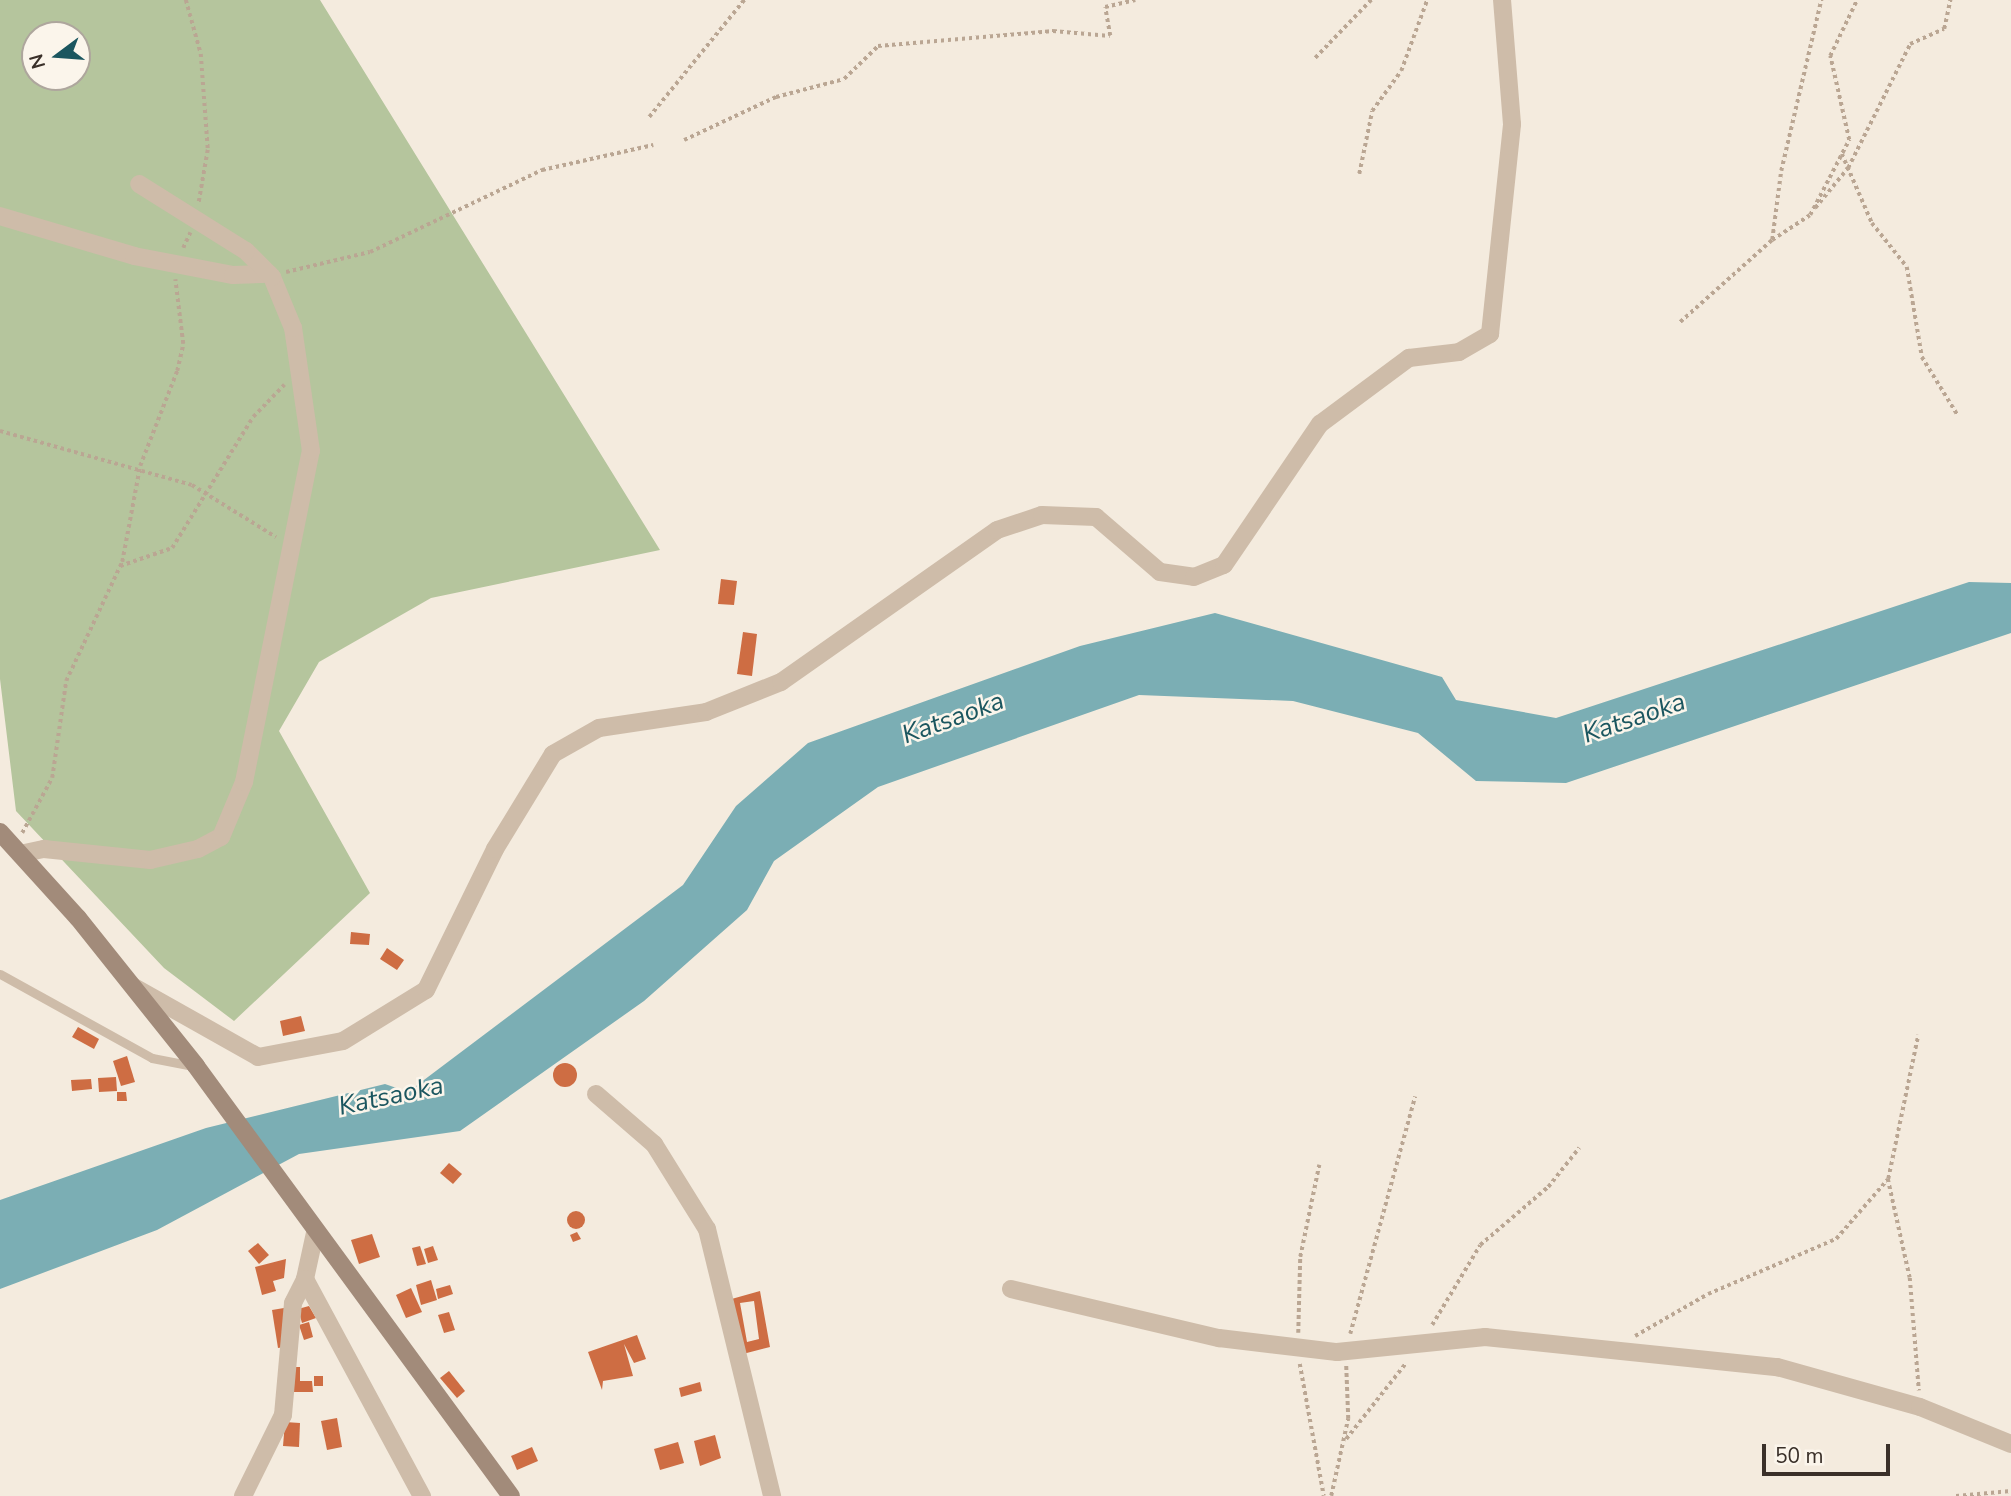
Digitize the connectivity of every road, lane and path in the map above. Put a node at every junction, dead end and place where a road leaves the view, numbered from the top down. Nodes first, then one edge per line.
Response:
1 (186, 0) edge
2 (744, 0) edge
3 (1135, 0) edge
4 (1371, 0) edge
5 (1427, 0) edge
6 (1502, 0) edge
7 (1821, 0) edge
8 (1857, 0) edge
9 (1950, 0) edge
10 (1315, 58) dead end
11 (649, 117) dead end
12 (684, 140) dead end
13 (653, 145) dead end
14 (1842, 154) junction
15 (1848, 168) junction
16 (1359, 174) dead end
17 (139, 184) dead end
18 (1810, 215) junction
19 (0, 216) edge
20 (194, 219) junction
21 (1772, 240) junction
22 (176, 264) junction
23 (270, 275) junction
24 (1680, 322) dead end
25 (303, 375) junction
26 (1956, 414) dead end
27 (0, 431) edge
28 (140, 466) junction
29 (210, 495) junction
30 (290, 545) junction
31 (120, 566) junction
32 (10, 843) edge
33 (0, 974) edge
34 (131, 985) junction
35 (1918, 1035) dead end
36 (196, 1066) junction
37 (596, 1094) dead end
38 (1415, 1097) dead end
39 (1579, 1148) dead end
40 (1888, 1179) junction
41 (315, 1233) junction
42 (305, 1279) junction
43 (1011, 1289) dead end
44 (1419, 1344) junction
45 (1610, 1350) junction
46 (1346, 1351) junction
47 (1920, 1408) junction
48 (1344, 1441) junction
49 (2011, 1444) edge
50 (2011, 1491) edge
51 (243, 1496) edge
52 (422, 1496) edge
53 (511, 1496) edge
54 (772, 1496) edge
55 (1331, 1496) edge
56 (1956, 1496) edge

1 - 20 path
2 - 11 path
3 - 12 path
4 - 10 path
5 - 16 path
6 - 34 street
7 - 21 path
8 - 14 path
9 - 15 path
13 - 23 path
14 - 15 path
14 - 18 path
15 - 18 path
15 - 26 path
17 - 20 street
18 - 21 path
19 - 22 street
20 - 22 path
20 - 23 street
21 - 24 path
22 - 23 street
22 - 28 path
23 - 25 street
25 - 29 path
25 - 30 street
27 - 28 path
28 - 29 path
28 - 31 path
29 - 30 path
29 - 31 path
30 - 32 street
31 - 32 path
32 - 34 main road
33 - 36 lane
34 - 36 main road
35 - 40 path
36 - 41 main road
37 - 54 street
38 - 46 path
39 - 44 path
40 - 45 path
40 - 47 path
41 - 42 street
41 - 53 main road
42 - 51 street
42 - 52 street
43 - 46 street
44 - 45 street
44 - 46 street
44 - 48 path
45 - 47 street
46 - 48 path
47 - 49 street
48 - 55 path
50 - 56 path

